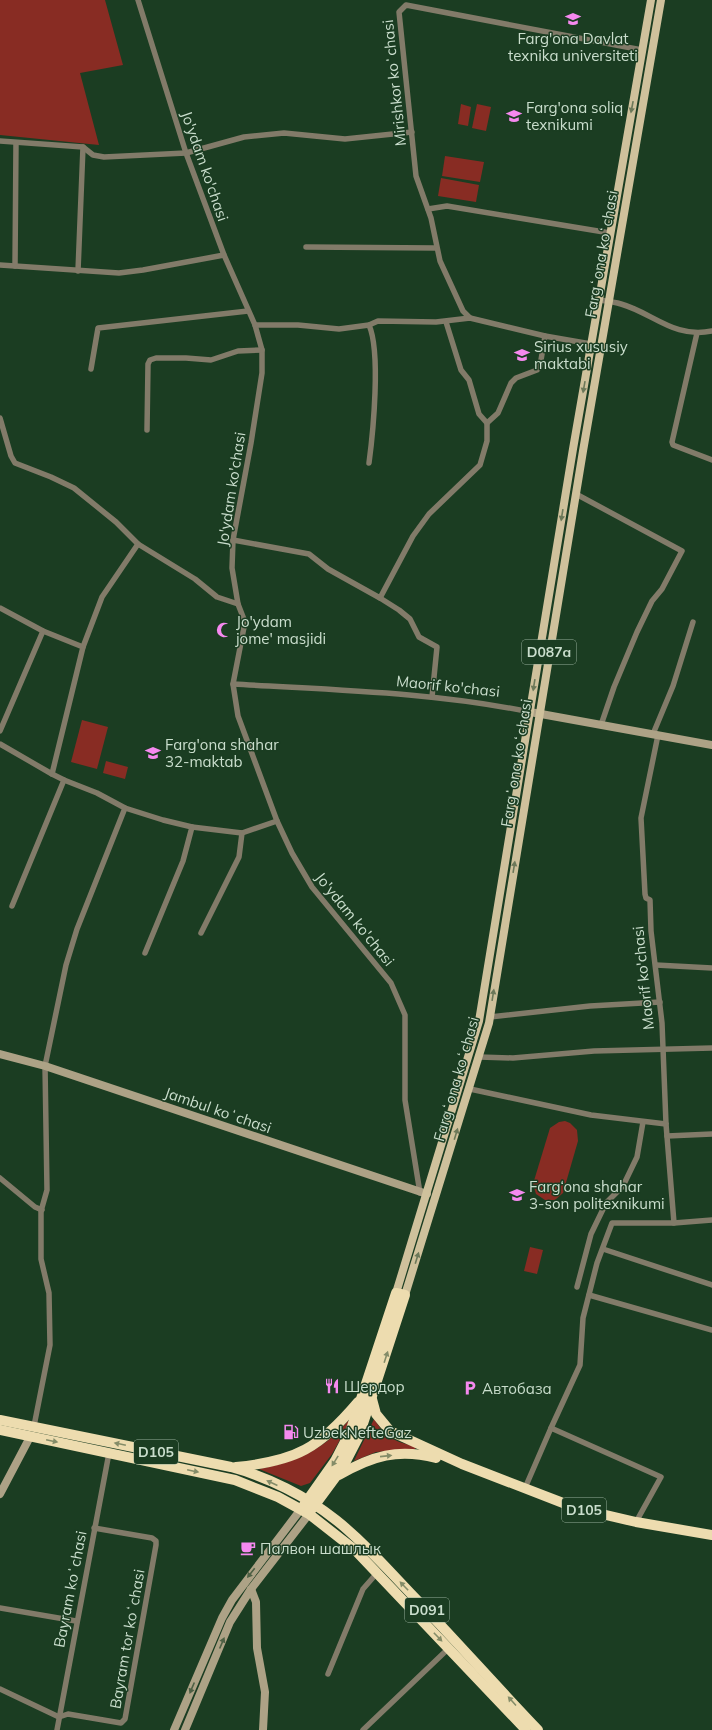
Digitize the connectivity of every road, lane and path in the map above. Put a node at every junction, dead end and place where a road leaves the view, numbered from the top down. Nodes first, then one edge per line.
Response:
1 (138, 0) edge
2 (651, 0) edge
3 (661, 0) edge
4 (642, 50) junction
5 (636, 87) junction
6 (646, 89) junction
7 (412, 132) junction
8 (0, 141) edge
9 (16, 143) junction
10 (83, 147) junction
11 (186, 153) junction
12 (428, 209) junction
13 (610, 233) junction
14 (306, 247) dead end
15 (436, 248) junction
16 (224, 255) junction
17 (0, 265) edge
18 (16, 266) junction
19 (78, 271) junction
20 (599, 300) junction
21 (608, 302) junction
22 (248, 311) junction
23 (470, 318) junction
24 (446, 322) junction
25 (255, 325) junction
26 (369, 325) junction
27 (712, 331) edge
28 (697, 333) junction
29 (545, 336) junction
30 (591, 344) junction
31 (262, 350) junction
32 (91, 369) dead end
33 (0, 418) edge
34 (487, 423) junction
35 (147, 430) dead end
36 (712, 460) edge
37 (369, 463) dead end
38 (576, 494) junction
39 (233, 540) junction
40 (138, 544) junction
41 (380, 598) junction
42 (238, 604) junction
43 (0, 608) edge
44 (693, 622) dead end
45 (43, 632) junction
46 (83, 647) junction
47 (233, 684) junction
48 (432, 697) junction
49 (530, 712) junction
50 (539, 713) junction
51 (601, 725) junction
52 (0, 731) edge
53 (656, 735) junction
54 (0, 744) edge
55 (712, 745) edge
56 (52, 774) junction
57 (64, 780) junction
58 (125, 808) junction
59 (277, 821) junction
60 (192, 826) junction
61 (242, 832) junction
62 (12, 906) dead end
63 (201, 933) dead end
64 (145, 953) dead end
65 (656, 965) junction
66 (712, 968) edge
67 (660, 1002) junction
68 (490, 1017) junction
69 (664, 1048) junction
70 (712, 1048) edge
71 (0, 1054) edge
72 (480, 1057) junction
73 (45, 1066) junction
74 (470, 1089) junction
75 (643, 1122) junction
76 (666, 1124) junction
77 (712, 1134) edge
78 (667, 1136) junction
79 (0, 1178) edge
80 (424, 1193) junction
81 (42, 1210) junction
82 (712, 1220) edge
83 (674, 1222) junction
84 (603, 1249) junction
85 (712, 1285) edge
86 (576, 1287) dead end
87 (401, 1294) junction
88 (589, 1295) junction
89 (712, 1330) edge
90 (368, 1397) junction
91 (0, 1420) edge
92 (34, 1426) junction
93 (551, 1428) junction
94 (0, 1430) edge
95 (30, 1436) junction
96 (109, 1453) junction
97 (462, 1464) junction
98 (231, 1467) junction
99 (337, 1476) junction
100 (525, 1488) junction
101 (0, 1494) edge
102 (311, 1502) junction
103 (305, 1512) junction
104 (636, 1522) junction
105 (94, 1528) junction
106 (712, 1535) edge
107 (377, 1574) junction
108 (251, 1589) junction
109 (0, 1608) edge
110 (76, 1621) junction
111 (449, 1648) junction
112 (328, 1674) dead end
113 (0, 1689) edge
114 (59, 1717) junction
115 (57, 1730) edge
116 (174, 1730) edge
117 (185, 1730) edge
118 (263, 1730) edge
119 (363, 1730) edge
120 (526, 1730) edge
121 (538, 1730) edge

1 - 11 street, Jo'ydam ko'chasi
2 - 4 main road, Fargʻona koʻchasi / D087a
3 - 6 main road, Fargʻona koʻchasi / D087a
4 - 5 main road, Fargʻona koʻchasi / D087a
4 - 7 street, Mirishkor koʻchasi
5 - 6 main road
5 -> 13 main road, Fargʻona koʻchasi / D087a
6 - 21 main road, Fargʻona koʻchasi / D087a
7 - 11 street
7 - 12 street, Mirishkor koʻchasi
8 - 9 street
9 - 10 street
9 - 18 street
10 - 11 street
10 - 19 street
11 - 16 street, Jo'ydam ko'chasi
12 - 13 street
12 - 15 street, Mirishkor koʻchasi
13 - 20 main road, Fargʻona koʻchasi / D087a
14 - 15 street
15 - 23 street, Mirishkor koʻchasi
16 - 19 street
16 - 22 street, Jo'ydam ko'chasi
17 - 18 street
18 - 19 street
20 - 21 street
20 - 30 main road, Fargʻona koʻchasi / D087a
21 - 28 street
21 - 38 main road, Fargʻona koʻchasi / D087a
22 - 25 street, Jo'ydam ko'chasi
22 - 32 street
23 - 24 street
23 - 29 street
24 - 26 street
24 - 34 street
25 - 26 street
25 - 31 street, Jo'ydam ko'chasi
26 - 37 street
27 - 28 street
28 - 36 street
29 - 30 street
29 - 34 street
30 -> 49 main road, Fargʻona koʻchasi / D087a
31 - 35 street
31 - 39 street, Jo'ydam ko'chasi
33 - 40 street
34 - 41 street
38 - 50 main road, Fargʻona koʻchasi / D087a
38 - 51 street
39 - 41 street
39 - 42 street, Jo'ydam ko'chasi
40 - 42 street
40 - 46 street
41 - 48 street
42 - 47 street, Jo'ydam ko'chasi
43 - 45 street
44 - 53 street
45 - 46 street
45 - 52 street
46 - 56 street
47 - 48 street, Maorif ko'chasi
47 - 59 street, Jo'ydam ko'chasi
48 - 49 street, Maorif ko'chasi
49 - 50 street, Maorif ko'chasi
49 - 80 main road, Fargʻona koʻchasi / D087a
50 - 51 street, Maorif ko'chasi
68 -> 50 main road, Fargʻona koʻchasi / D087a
51 - 53 street, Maorif ko'chasi
53 - 55 street, Maorif ko'chasi
53 - 65 street, Maorif ko'chasi
54 - 56 street
56 - 57 street
57 - 58 street
57 - 62 street
58 - 60 street
58 - 73 street
59 - 61 street
59 - 80 street, Jo'ydam ko'chasi
60 - 61 street
60 - 64 street
61 - 63 street
65 - 66 street
65 - 67 street, Maorif ko'chasi
67 - 68 street
67 - 69 street, Maorif ko'chasi
68 - 72 main road, Fargʻona koʻchasi / D087a
69 - 70 street
69 - 72 street
69 - 76 street, Maorif ko'chasi
71 - 73 street, Jambul koʻchasi
72 - 74 main road, Fargʻona koʻchasi / D087a
73 - 80 street, Jambul koʻchasi
73 - 81 street
74 - 75 street
87 -> 74 main road, Fargʻona koʻchasi / D087a
75 - 76 street
75 - 86 street
76 - 78 street, Maorif ko'chasi
77 - 78 street
78 - 83 street, Maorif ko'chasi
79 - 81 street
80 - 87 main road, Fargʻona koʻchasi / D087a
81 - 92 street
82 - 83 street
83 - 84 street
84 - 85 street
84 - 88 street
87 - 90 highway, Fargʻona koʻchasi / D105
88 - 89 street
88 - 93 street
90 - 97 highway, D105
90 - 98 highway, D105
90 - 99 highway, Fargʻona koʻchasi / D105
90 -> 102 highway, Fargʻona koʻchasi / D105
91 - 92 highway, D105
98 -> 92 highway, D105
93 - 100 street
93 - 104 street
94 - 95 highway, D105
95 -> 96 highway, D105
95 - 101 street
96 -> 103 highway, D105
96 - 105 street, Bayram koʻchasi
99 -> 97 highway, D105
97 - 100 highway, D105
102 -> 98 highway, D105
99 - 102 highway, Fargʻona koʻchasi / D105
100 - 104 highway, D105
102 - 103 highway
121 -> 102 highway, D091
103 - 107 highway, D091
103 - 108 street
103 -> 116 street
104 - 106 highway, D105
105 - 110 street, Bayram koʻchasi
105 - 114 street, Bayram tor koʻchasi
107 -> 111 highway, D091
107 - 112 street
117 -> 108 street
108 - 118 street
109 - 110 street
110 - 114 street, Bayram koʻchasi
111 - 119 street
111 - 120 highway, D091
113 - 114 street, Bayram tor koʻchasi
114 - 115 street, Bayram koʻchasi

